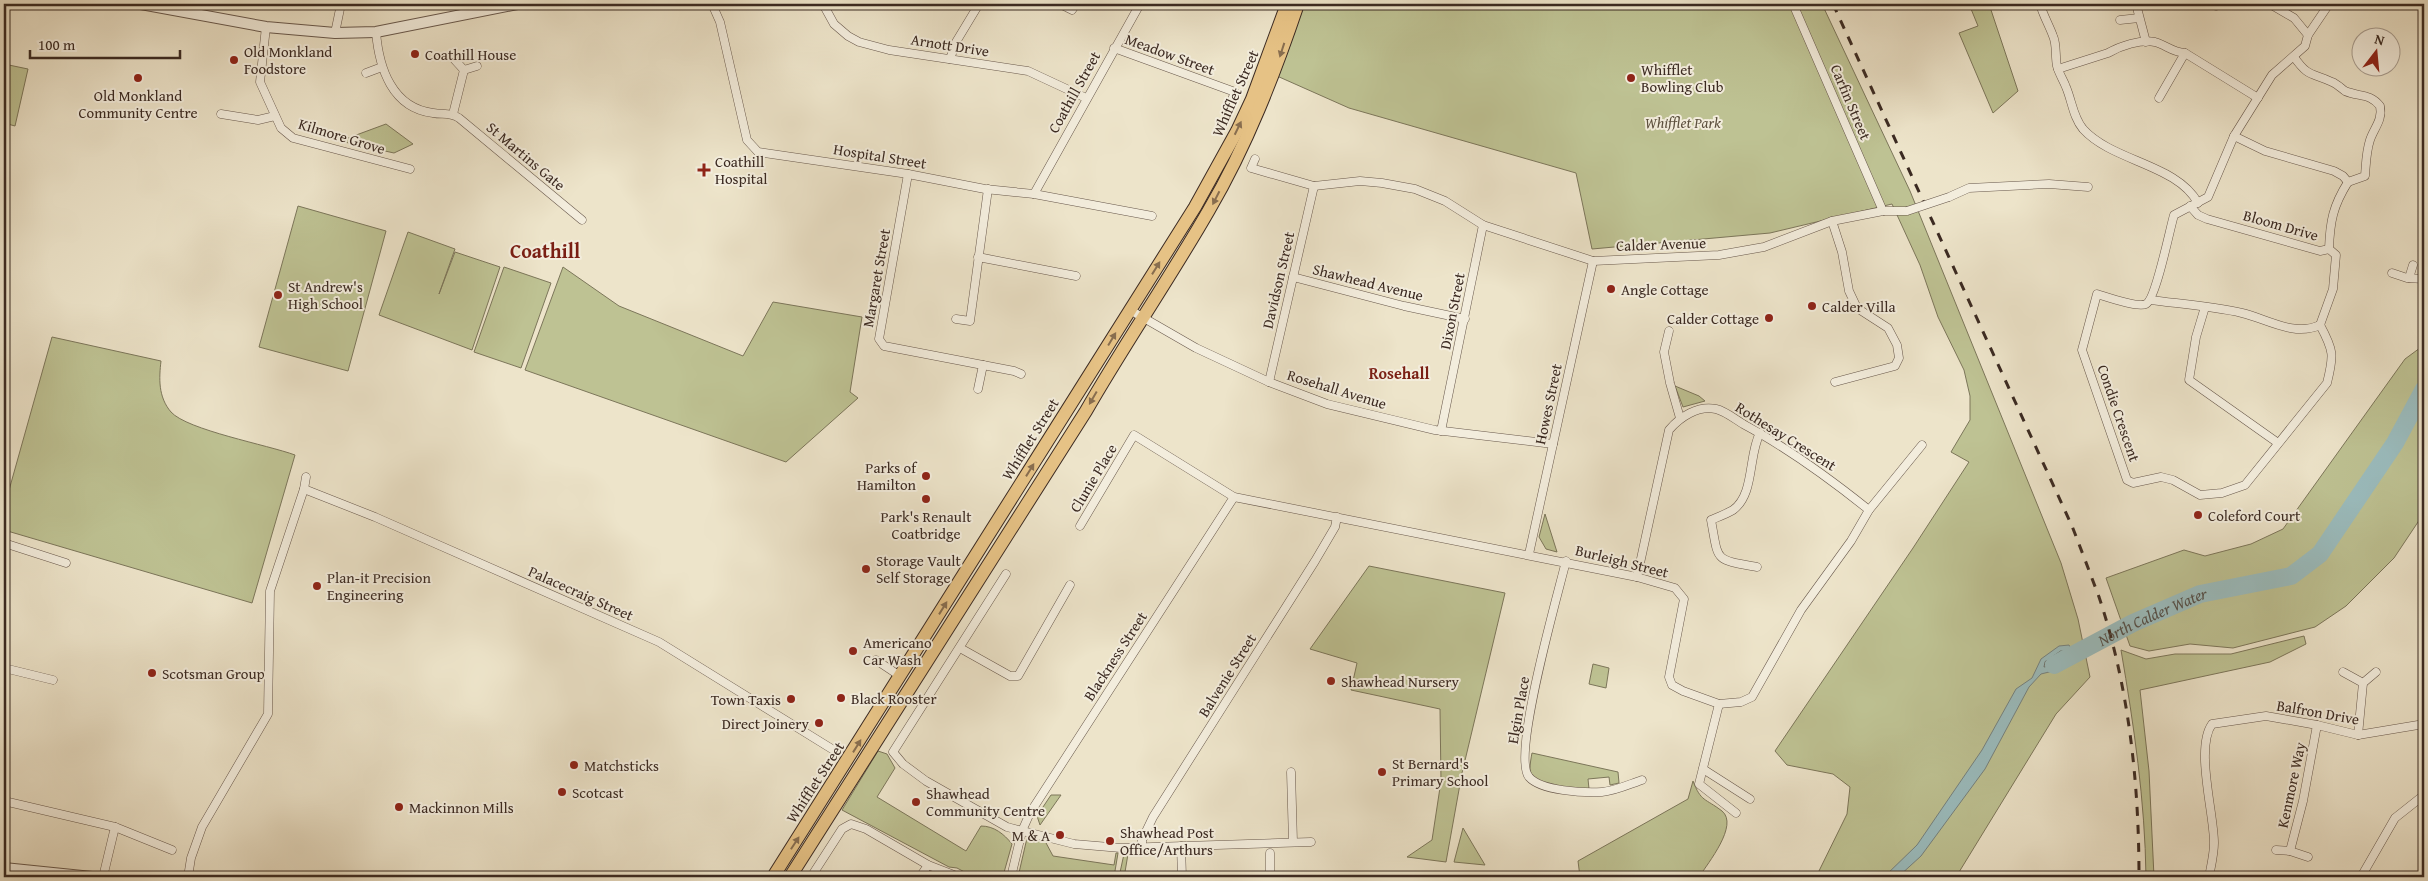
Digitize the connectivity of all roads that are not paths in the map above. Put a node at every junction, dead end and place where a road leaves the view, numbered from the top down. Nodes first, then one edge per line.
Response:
1 (141, 4) edge
2 (341, 4) edge
3 (513, 4) edge
4 (712, 4) edge
5 (823, 4) edge
6 (979, 4) edge
7 (1060, 4) edge
8 (1076, 4) edge
9 (1140, 4) edge
10 (1287, 4) edge
11 (1298, 4) edge
12 (1793, 4) edge
13 (2040, 4) edge
14 (2136, 4) edge
15 (2270, 4) edge
16 (2329, 4) edge
17 (476, 8) edge
18 (2139, 18) junction
19 (2120, 20) dead end
20 (266, 28) junction
21 (336, 32) junction
22 (376, 32) junction
23 (2308, 35) junction
24 (2146, 42) junction
25 (1114, 48) junction
26 (2185, 53) junction
27 (2294, 57) junction
28 (453, 58) dead end
29 (950, 59) junction
30 (382, 66) junction
31 (477, 66) dead end
32 (2058, 68) junction
33 (464, 70) junction
34 (366, 73) dead end
35 (1086, 98) junction
36 (2159, 98) dead end
37 (2258, 98) junction
38 (1231, 102) dead end
39 (221, 114) dead end
40 (453, 114) junction
41 (276, 116) junction
42 (2234, 136) junction
43 (1255, 159) dead end
44 (410, 170) dead end
45 (908, 174) junction
46 (2348, 182) junction
47 (1314, 186) junction
48 (2088, 187) dead end
49 (988, 189) junction
50 (1034, 194) junction
51 (2194, 204) junction
52 (1883, 211) junction
53 (1152, 216) dead end
54 (582, 220) dead end
55 (1832, 221) junction
56 (1483, 225) junction
57 (2329, 249) junction
58 (978, 257) junction
59 (1593, 260) junction
60 (2413, 264) dead end
61 (2392, 273) dead end
62 (1076, 276) dead end
63 (1293, 277) junction
64 (2409, 278) junction
65 (2424, 279) edge
66 (2150, 300) junction
67 (2205, 307) junction
68 (1130, 310) junction
69 (1142, 316) junction
70 (1465, 319) junction
71 (956, 320) dead end
72 (2320, 325) junction
73 (1669, 331) dead end
74 (982, 365) junction
75 (1021, 374) dead end
76 (1269, 382) junction
77 (1835, 382) dead end
78 (978, 390) dead end
79 (1680, 418) junction
80 (1441, 431) junction
81 (1760, 433) junction
82 (2278, 443) junction
83 (1553, 444) junction
84 (1922, 445) dead end
85 (1176, 463) joint
86 (306, 477) dead end
87 (304, 489) junction
88 (1234, 497) junction
89 (1869, 510) junction
90 (1337, 517) junction
91 (1080, 526) dead end
92 (4, 543) edge
93 (1529, 554) junction
94 (1566, 561) junction
95 (66, 563) dead end
96 (1757, 567) dead end
97 (1006, 574) dead end
98 (1637, 577) junction
99 (1070, 585) dead end
100 (960, 648) junction
101 (876, 660) dead end
102 (4, 668) edge
103 (2343, 672) dead end
104 (2376, 672) dead end
105 (900, 676) junction
106 (53, 680) dead end
107 (2364, 683) junction
108 (1719, 704) junction
109 (2424, 724) edge
110 (2317, 725) junction
111 (2358, 735) junction
112 (832, 749) dead end
113 (1703, 769) junction
114 (1290, 772) dead end
115 (1642, 780) dead end
116 (838, 790) junction
117 (2424, 796) edge
118 (1750, 799) dead end
119 (4, 801) edge
120 (823, 812) junction
121 (1736, 813) dead end
122 (115, 827) junction
123 (1022, 831) junction
124 (1293, 842) junction
125 (1311, 842) dead end
126 (1181, 846) junction
127 (1142, 848) junction
128 (172, 850) dead end
129 (2276, 850) dead end
130 (2290, 851) junction
131 (1270, 853) dead end
132 (2308, 857) dead end
133 (928, 865) junction
134 (4, 868) edge
135 (92, 877) edge
136 (103, 877) edge
137 (188, 877) edge
138 (773, 877) edge
139 (790, 877) edge
140 (811, 877) edge
141 (920, 877) edge
142 (959, 877) edge
143 (1011, 877) edge
144 (1182, 877) edge
145 (1270, 877) edge
146 (2209, 877) edge
147 (2361, 877) edge

1 - 20 street
2 - 21 street
3 - 17 street
4 - 45 street, Hospital Street
5 - 29 street, Arnott Drive
6 - 29 street
7 - 8 street
9 - 25 street, Coathill Street
68 -> 10 main road, Whifflet Street
11 -> 69 main road, Whifflet Street
12 - 52 street, Carfin Street
13 - 32 street, Bloom Drive
14 - 18 street
15 - 23 street
16 - 23 street
17 - 22 street
18 - 19 street
18 - 24 street
20 - 21 street
20 - 41 street, Kilmore Grove
21 - 22 street
22 - 30 street
23 - 27 street
24 - 26 street
24 - 32 street
25 - 35 street, Coathill Street
25 - 38 street, Meadow Street
26 - 36 street
26 - 37 street
27 - 37 street
27 - 46 street
28 - 33 street
29 - 35 street, Arnott Drive
30 - 34 street
30 - 40 street
31 - 33 street
32 - 51 street, Bloom Drive
33 - 40 street
35 - 50 street, Coathill Street
37 - 42 street
39 - 41 street
40 - 54 street, St Martins Gate
41 - 44 street, Kilmore Grove
42 - 46 street
42 - 51 street
43 - 47 street, Calder Avenue
45 - 49 street, Hospital Street
45 - 74 street, Margaret Street
46 - 57 street, Bloom Drive
47 - 56 street, Calder Avenue
47 - 63 street, Davidson Street
48 - 52 street, Calder Avenue, bridge
49 - 50 street, Hospital Street
49 - 58 street
50 - 53 street, Hospital Street
51 - 57 street, Bloom Drive
51 - 66 street
52 - 55 street, Calder Avenue
55 - 59 street, Calder Avenue
55 - 77 street
56 - 59 street, Calder Avenue
56 - 70 street, Dixon Street
57 - 72 street
58 - 62 street
58 - 71 street
59 - 83 street, Howes Street
60 - 64 street
61 - 64 street
63 - 70 street, Shawhead Avenue
63 - 76 street, Davidson Street
64 - 65 street
66 - 67 street
66 - 82 street, Condie Crescent
67 - 72 street
67 - 82 street
68 - 69 street, Rosehall Avenue
105 -> 68 main road, Whifflet Street
69 - 76 street, Rosehall Avenue
69 -> 116 main road, Whifflet Street
70 - 80 street, Dixon Street
72 - 82 street, Condie Crescent
73 - 79 street
74 - 75 street, Margaret Street
74 - 78 street
76 - 80 street, Rosehall Avenue
79 - 81 street, Rothesay Crescent
79 - 98 street
80 - 83 street, Rosehall Avenue
81 - 89 street, Rothesay Crescent
81 - 96 street
83 - 93 street, Howes Street
84 - 89 street, Burleigh Street
85 - 88 street, Burleigh Street
85 - 91 street, Clunie Place
86 - 87 street
87 - 112 street, Palacecraig Street
87 - 137 street
88 - 90 street, Burleigh Street
88 - 123 street, Blackness Street
89 - 108 street, Burleigh Street
90 - 93 street, Burleigh Street
90 - 127 street, Balvenie Street
92 - 95 street
93 - 94 street, Burleigh Street
94 - 98 street, Burleigh Street
94 - 115 street, Elgin Place
97 - 100 street
98 - 108 street, Burleigh Street
99 - 100 street
100 - 123 street
101 - 105 street
102 - 106 street
103 - 107 street
104 - 107 street
116 -> 105 main road, Whifflet Street
107 - 111 street
108 - 113 street
109 - 111 street, Balfron Drive
110 - 111 street, Balfron Drive
110 - 130 street, Kenmore Way
110 - 146 street, Balfron Drive
113 - 118 street
113 - 121 street
114 - 124 street
116 - 120 main road, Whifflet Street
117 - 147 street
119 - 122 street
138 -> 120 main road, Whifflet Street
120 - 139 main road, Whifflet Street
122 - 128 street
122 - 136 street
123 - 127 street
123 - 143 street, Blackness Street
124 - 125 street
124 - 126 street
126 - 127 street
126 - 144 street
129 - 130 street, Kenmore Way
130 - 132 street, Kenmore Way
131 - 145 street
133 - 140 street
133 - 141 street
133 - 142 street
134 - 135 street

